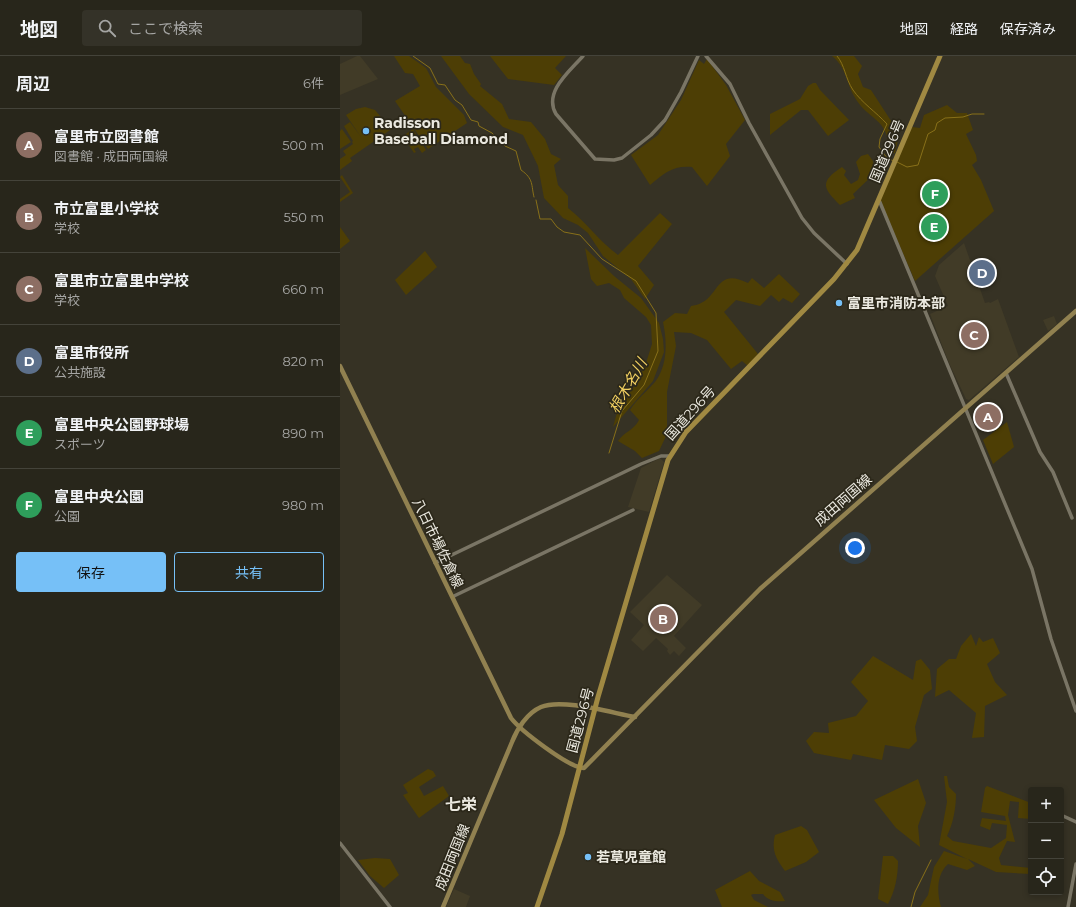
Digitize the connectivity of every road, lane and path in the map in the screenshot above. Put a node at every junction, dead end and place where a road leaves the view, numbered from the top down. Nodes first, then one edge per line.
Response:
1 (583, 56) edge
2 (698, 56) edge
3 (706, 56) edge
4 (940, 56) edge
5 (879, 200) junction
6 (847, 264) junction
7 (1076, 311) edge
8 (340, 366) edge
9 (1006, 373) junction
10 (965, 408) junction
11 (670, 456) junction
12 (633, 510) dead end
13 (1072, 518) dead end
14 (435, 563) junction
15 (453, 598) junction
16 (595, 710) junction
17 (1076, 711) edge
18 (635, 718) junction
19 (519, 728) junction
20 (579, 767) junction
21 (1064, 816) edge
22 (1076, 822) edge
23 (340, 842) edge
24 (1076, 864) edge
25 (390, 907) edge
26 (443, 907) edge
27 (537, 907) edge
28 (1068, 907) edge

1 - 2 street
3 - 6 street
4 - 5 highway, 国道296号
5 - 6 highway, 国道296号
5 - 10 street
6 - 11 highway, 国道296号
7 - 9 main road, 成田両国線
8 - 14 main road, 八日市場佐倉線
9 - 10 main road, 成田両国線
9 - 13 street
10 - 17 street
10 - 18 main road, 成田両国線
11 - 14 street
11 - 16 highway, 国道296号
12 - 15 street
14 - 15 main road, 八日市場佐倉線
15 - 19 main road, 八日市場佐倉線
16 - 18 main road, 成田両国線
16 - 19 main road, 成田両国線
16 - 20 highway, 国道296号
18 - 20 main road, 成田両国線
19 - 20 main road
19 - 26 main road, 成田両国線
20 - 27 highway, 国道296号
21 - 22 street
23 - 25 street
24 - 28 street

